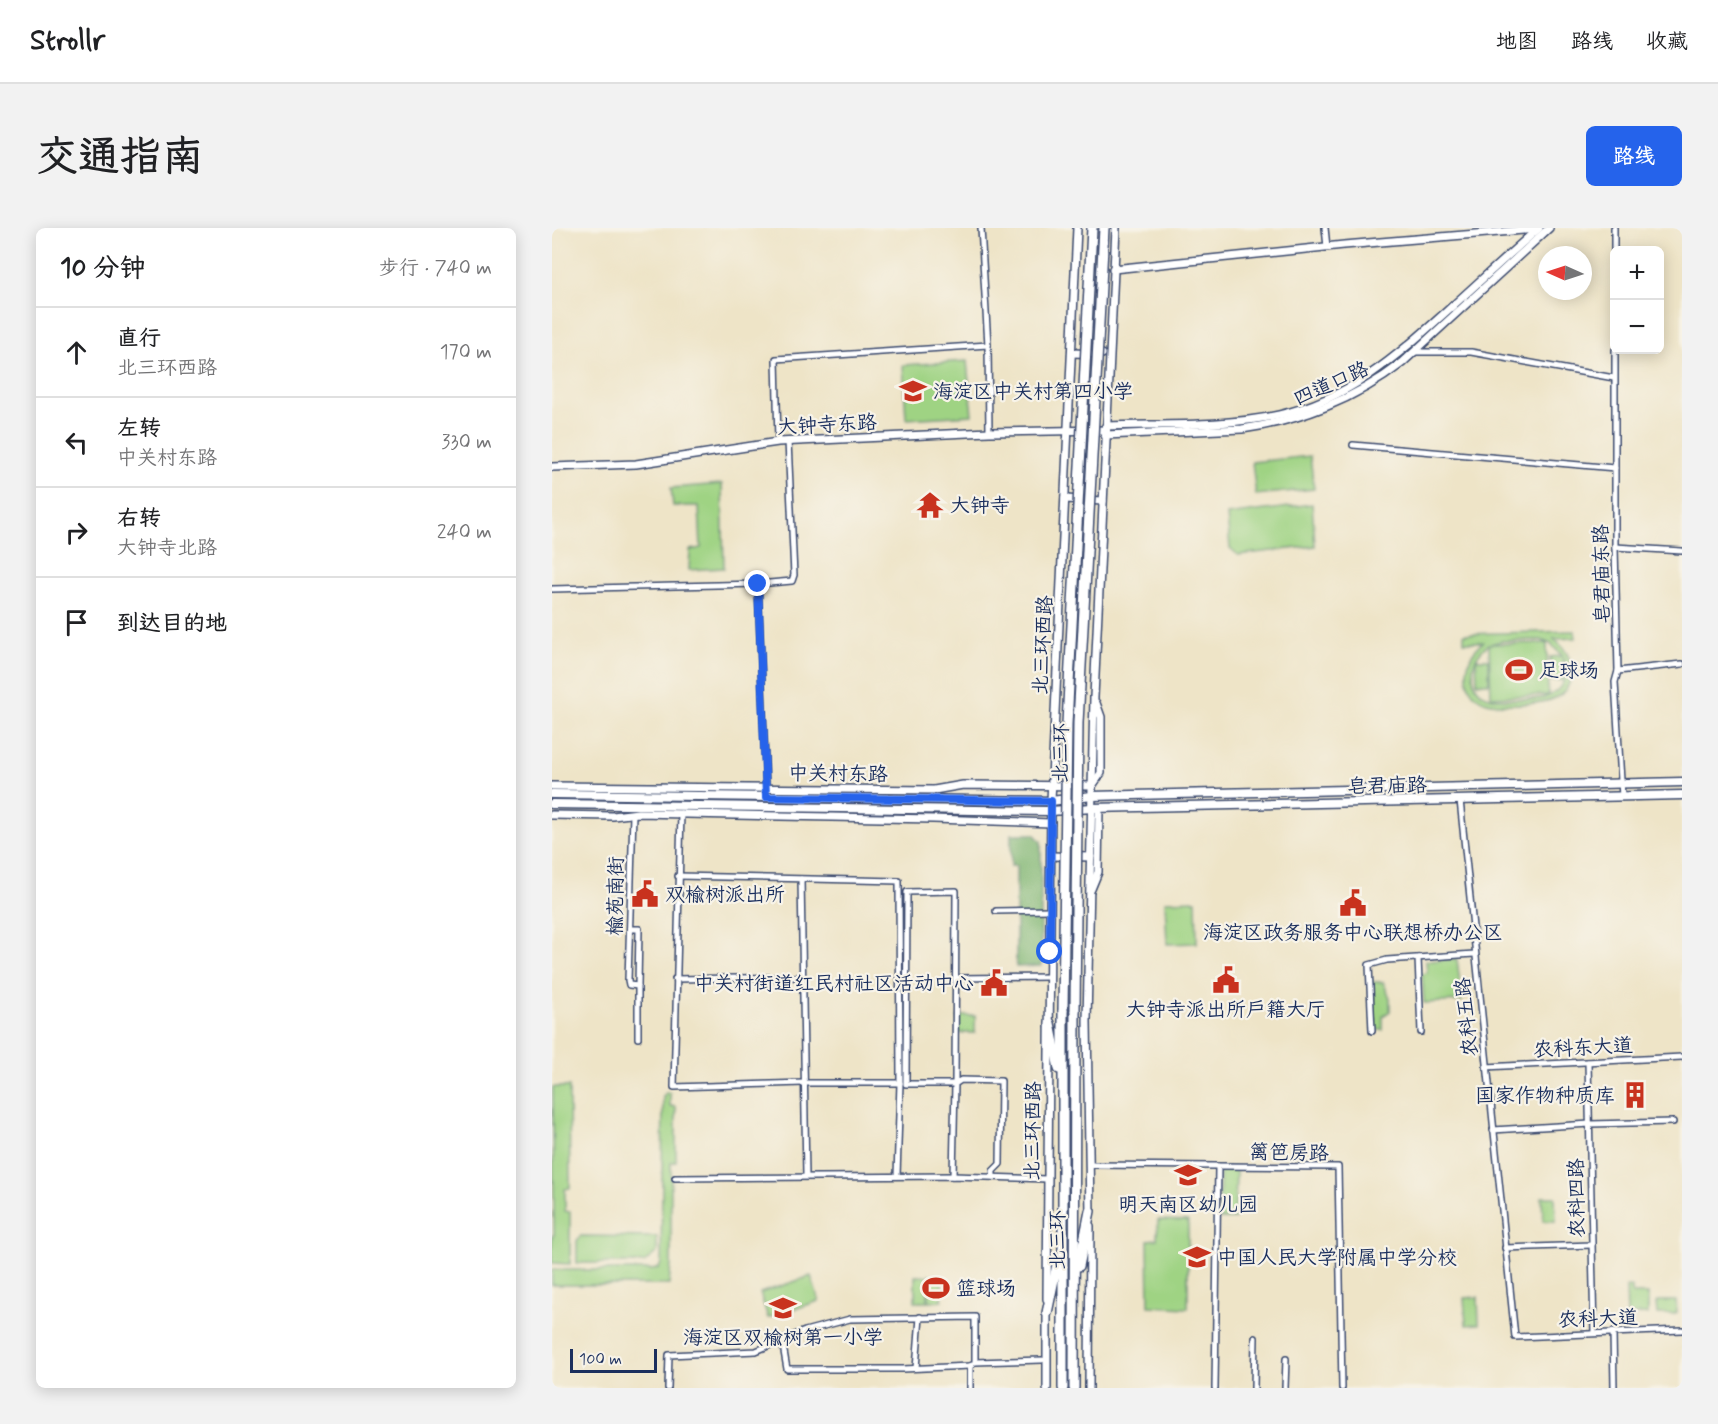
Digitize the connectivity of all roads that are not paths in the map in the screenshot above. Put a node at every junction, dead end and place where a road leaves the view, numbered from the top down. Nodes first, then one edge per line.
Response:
1 (981, 228) edge
2 (1077, 228) edge
3 (1092, 228) edge
4 (1104, 228) edge
5 (1116, 228) edge
6 (1325, 228) edge
7 (1538, 228) edge
8 (1549, 228) edge
9 (1614, 228) edge
10 (1614, 246) edge
11 (1327, 247) junction
12 (1113, 268) junction
13 (988, 345) junction
14 (1414, 352) junction
15 (1072, 353) junction
16 (1615, 354) edge
17 (1109, 355) junction
18 (1614, 378) junction
19 (1068, 430) junction
20 (1106, 430) junction
21 (989, 432) junction
22 (788, 441) junction
23 (778, 442) junction
24 (1353, 445) dead end
25 (552, 467) edge
26 (1615, 468) junction
27 (1065, 500) junction
28 (1103, 501) junction
29 (1615, 547) junction
30 (1682, 551) edge
31 (758, 584) junction
32 (552, 589) edge
33 (1682, 664) edge
34 (1618, 671) junction
35 (1682, 782) edge
36 (1622, 784) junction
37 (552, 786) edge
38 (1052, 786) junction
39 (1071, 786) junction
40 (1092, 791) junction
41 (766, 793) junction
42 (552, 794) edge
43 (1682, 795) edge
44 (1622, 797) junction
45 (1071, 798) junction
46 (1460, 800) junction
47 (1051, 801) junction
48 (552, 804) edge
49 (1096, 808) junction
50 (681, 810) junction
51 (1071, 810) junction
52 (1051, 811) junction
53 (633, 814) junction
54 (552, 815) edge
55 (1051, 824) junction
56 (1051, 856) junction
57 (1070, 856) junction
58 (1091, 856) junction
59 (678, 876) junction
60 (801, 879) junction
61 (1090, 892) junction
62 (1050, 910) junction
63 (996, 911) dead end
64 (630, 929) junction
65 (1474, 954) junction
66 (1418, 958) junction
67 (802, 977) junction
68 (1050, 977) junction
69 (956, 978) junction
70 (675, 979) junction
71 (638, 986) junction
72 (1050, 1023) junction
73 (1372, 1031) dead end
74 (1420, 1032) dead end
75 (638, 1038) dead end
76 (1682, 1057) edge
77 (1588, 1062) junction
78 (1486, 1067) junction
79 (804, 1083) junction
80 (900, 1083) junction
81 (955, 1083) junction
82 (1063, 1089) junction
83 (1673, 1122) dead end
84 (1590, 1124) junction
85 (1493, 1130) junction
86 (1090, 1165) junction
87 (1218, 1166) junction
88 (806, 1176) junction
89 (897, 1176) junction
90 (953, 1176) junction
91 (675, 1178) dead end
92 (993, 1178) junction
93 (1047, 1179) junction
94 (1090, 1211) junction
95 (1062, 1243) junction
96 (1592, 1245) junction
97 (1505, 1248) junction
98 (1075, 1286) junction
99 (1047, 1313) junction
100 (920, 1317) junction
101 (1682, 1330) edge
102 (1613, 1332) junction
103 (1594, 1333) junction
104 (1515, 1337) joint
105 (1255, 1338) dead end
106 (782, 1340) junction
107 (1286, 1359) dead end
108 (1042, 1360) dead end
109 (1074, 1361) junction
110 (975, 1362) junction
111 (970, 1366) junction
112 (916, 1368) junction
113 (668, 1388) edge
114 (970, 1388) edge
115 (1047, 1388) edge
116 (1061, 1388) edge
117 (1074, 1388) edge
118 (1080, 1388) edge
119 (1089, 1388) edge
120 (1215, 1388) edge
121 (1254, 1388) edge
122 (1285, 1388) edge
123 (1342, 1388) edge
124 (1614, 1388) edge

1 - 13 street
2 - 15 street, 北三环西路
3 - 82 highway, 北三环, bridge
4 - 98 highway, 北三环, bridge
5 - 12 street
6 - 11 street
7 - 8 street
7 - 11 street
7 - 20 street, 四道口路
8 - 14 street, 四道口路
9 - 10 street
11 - 12 street
12 - 17 street
13 - 21 street
13 - 23 street
14 - 18 street
14 - 20 street, 四道口路
15 - 17 street
15 - 19 street, 北三环西路
16 - 18 street, 皂君庙东路
17 - 20 street
18 - 26 street, 皂君庙东路
19 - 20 street, 大钟寺东路
19 - 21 street, 大钟寺东路
19 - 27 street, 北三环西路
20 - 28 street
21 - 22 street, 大钟寺东路
22 - 23 street, 大钟寺东路
22 - 31 street
23 - 25 street, 大钟寺东路
24 - 26 street
26 - 29 street, 皂君庙东路
27 - 28 street
27 - 38 street, 北三环西路
28 - 40 street
29 - 30 street
29 - 34 street, 皂君庙东路
31 - 32 street
31 - 41 street
33 - 34 street
34 - 36 street, 皂君庙东路
35 - 36 main road, 皂君庙路
36 - 40 main road, 皂君庙路
36 - 44 street, 皂君庙东路
37 - 41 street, 中关村东路
38 - 39 street, 中关村东路
38 - 41 street, 中关村东路
38 - 47 street, 北三环西路
39 - 40 street, 中关村东路
39 - 45 street
40 - 45 main road, 皂君庙路
40 - 49 street
41 - 42 main road, 中关村东路
41 - 47 main road, 中关村东路
43 - 44 main road, 皂君庙路
44 - 46 main road, 皂君庙路
45 - 47 main road, 中关村东路
45 - 51 street
46 - 49 main road, 皂君庙路
46 - 65 street, 农科五路
47 - 52 street, 北三环西路
48 - 50 main road, 中关村东路
49 - 51 main road, 皂君庙路
49 - 58 street
49 - 61 street
50 - 52 main road, 中关村东路
50 - 53 street, 中关村东路
50 - 55 street, 中关村东路
50 - 59 street
51 - 52 main road, 中关村东路
51 - 57 street
52 - 55 street, 北三环西路
53 - 54 street, 中关村东路
53 - 64 street, 榆苑南街
55 - 56 street, 北三环西路
56 - 57 street
56 - 62 street, 北三环西路
57 - 58 street
58 - 61 street
59 - 60 street
59 - 70 street
60 - 67 street
60 - 80 street
61 - 86 street
62 - 63 street
62 - 68 street, 北三环西路
64 - 71 street, 榆苑南街
64 - 71 street
65 - 66 street
65 - 78 street, 农科五路
66 - 73 street
66 - 74 street
67 - 70 street
67 - 79 street
68 - 69 street
68 - 72 street, 北三环西路
69 - 81 street
69 - 81 street
70 - 79 street
71 - 75 street
72 - 82 highway
72 - 93 street, 北三环西路
76 - 77 street, 农科东大道
77 - 78 street, 农科东大道
77 - 84 street, 农科四路
78 - 85 street, 农科五路
79 - 80 street
79 - 88 street
80 - 89 street
81 - 90 street
81 - 92 street
82 - 95 highway, 北三环
83 - 84 street
84 - 85 street
84 - 96 street, 农科四路
85 - 97 street, 农科五路
86 - 87 street, 篱笆房路
86 - 94 street
87 - 120 street
87 - 123 street, 篱笆房路
88 - 89 street
88 - 91 street
89 - 90 street
90 - 92 street
92 - 93 street
93 - 99 street, 北三环西路
94 - 98 highway
94 - 119 street
95 - 99 highway
95 - 116 highway, 北三环
96 - 97 street
96 - 103 street, 农科四路
97 - 104 street, 农科五路
98 - 109 highway, 北三环
99 - 115 street, 北三环西路
100 - 106 street
100 - 110 street
100 - 112 street
101 - 102 street, 农科大道
102 - 103 street, 农科大道
102 - 124 street
103 - 104 street, 农科大道
105 - 121 street
106 - 112 street
106 - 113 street
107 - 122 street
108 - 110 street
109 - 117 highway, 北三环
109 - 118 highway
110 - 111 street
111 - 112 street
111 - 114 street

